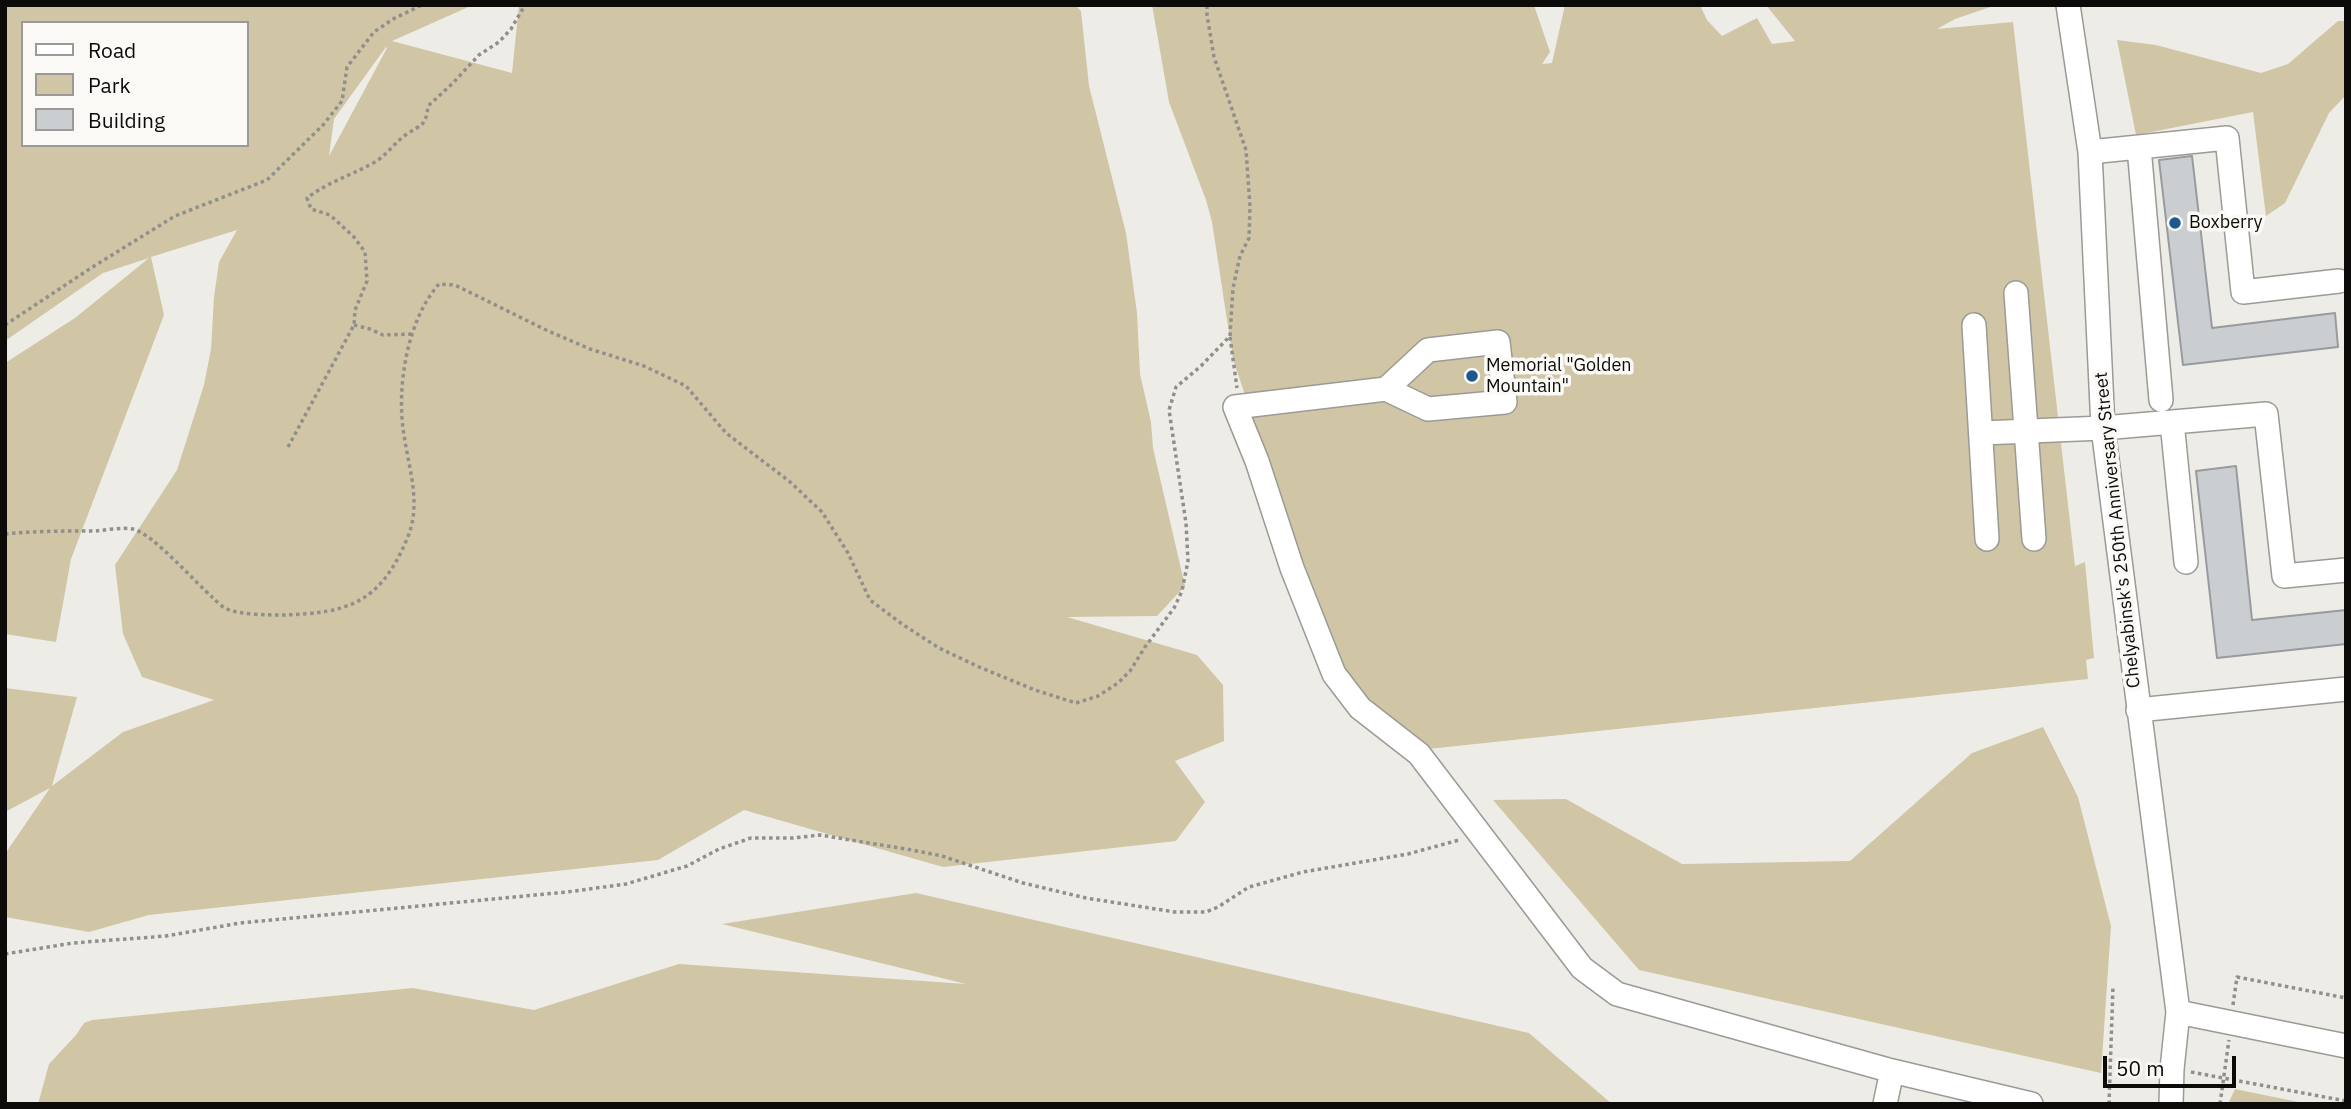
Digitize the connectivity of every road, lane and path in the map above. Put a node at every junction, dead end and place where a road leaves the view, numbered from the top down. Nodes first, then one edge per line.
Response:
1 (422, 5) edge
2 (525, 5) edge
3 (1207, 5) edge
4 (2068, 5) edge
5 (2139, 147) junction
6 (2090, 152) junction
7 (2339, 281) dead end
8 (2016, 293) dead end
9 (354, 325) junction
10 (1974, 325) dead end
11 (5, 326) edge
12 (413, 334) junction
13 (1230, 336) junction
14 (1386, 389) junction
15 (2161, 400) dead end
16 (1235, 407) junction
17 (2172, 422) junction
18 (2103, 428) junction
19 (2026, 431) junction
20 (1982, 433) junction
21 (288, 447) dead end
22 (5, 534) edge
23 (1987, 539) dead end
24 (2034, 539) dead end
25 (2186, 562) dead end
26 (2346, 570) edge
27 (2346, 689) edge
28 (2138, 710) junction
29 (1480, 834) junction
30 (5, 954) edge
31 (2113, 986) dead end
32 (2178, 1012) junction
33 (2346, 1046) edge
34 (2172, 1069) junction
35 (1892, 1072) junction
36 (2346, 1101) edge
37 (1885, 1104) edge
38 (2031, 1104) edge
39 (2109, 1104) edge
40 (2171, 1104) edge

1 - 11 path
2 - 9 path
3 - 13 path
4 - 6 street, Chelyabinsk's 250th Anniversary Street
5 - 6 street
5 - 7 street
5 - 15 street
6 - 18 street, Chelyabinsk's 250th Anniversary Street
8 - 19 street
9 - 12 path
9 - 21 path
10 - 20 street
12 - 13 path
12 - 22 path
13 - 16 path
14 - 14 street
14 - 16 street
16 - 29 street
17 - 18 street
17 - 25 street
17 - 26 street
18 - 19 street
18 - 28 street, Chelyabinsk's 250th Anniversary Street
19 - 20 street
19 - 24 street
20 - 23 street
27 - 28 street
28 - 32 street, Chelyabinsk's 250th Anniversary Street
29 - 30 path
29 - 35 street
31 - 39 path
32 - 33 street
32 - 34 street, Chelyabinsk's 250th Anniversary Street
34 - 36 path
34 - 40 street, Chelyabinsk's 250th Anniversary Street
35 - 37 street
35 - 38 street

